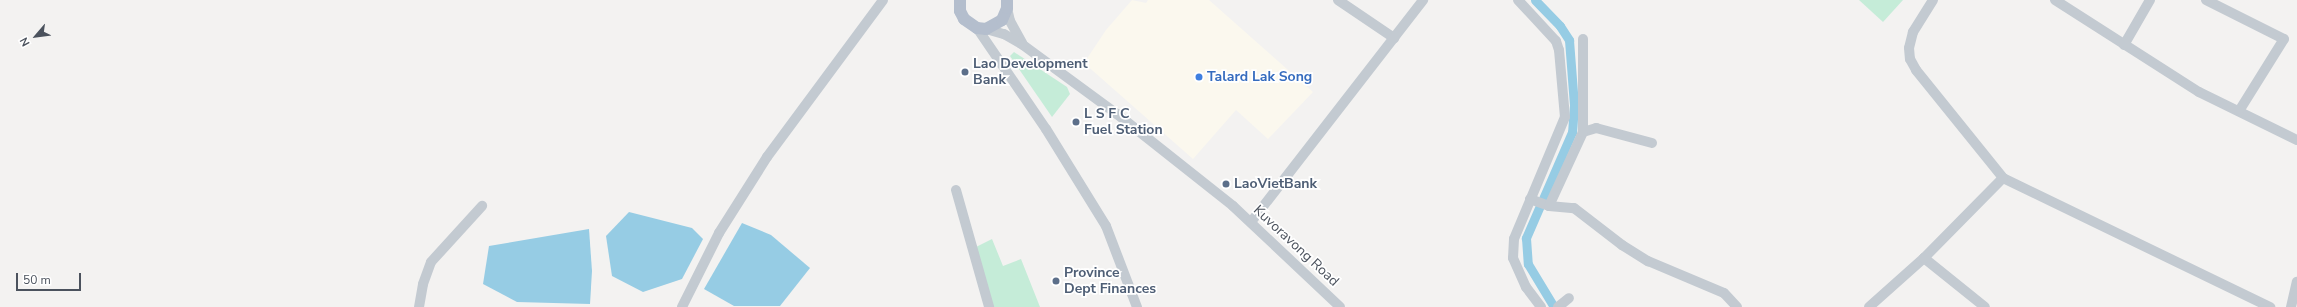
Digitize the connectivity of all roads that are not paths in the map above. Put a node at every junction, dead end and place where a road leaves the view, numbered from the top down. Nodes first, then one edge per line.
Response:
1 (883, 0) edge
2 (950, 0) edge
3 (1338, 0) edge
4 (1424, 0) edge
5 (1518, 0) edge
6 (1933, 0) edge
7 (2055, 0) edge
8 (2150, 0) edge
9 (2206, 0) edge
10 (1007, 4) edge
11 (960, 6) edge
12 (981, 28) junction
13 (1394, 38) junction
14 (1583, 39) dead end
15 (1023, 45) junction
16 (2124, 45) junction
17 (2238, 111) junction
18 (1583, 132) junction
19 (2297, 140) edge
20 (1652, 143) dead end
21 (2003, 178) junction
22 (956, 190) dead end
23 (1530, 199) junction
24 (482, 206) dead end
25 (1549, 206) junction
26 (1250, 222) junction
27 (1924, 258) junction
28 (2297, 282) edge
29 (1569, 298) dead end
30 (419, 307) edge
31 (682, 307) edge
32 (989, 307) edge
33 (1137, 307) edge
34 (1340, 307) edge
35 (1541, 307) edge
36 (1558, 307) edge
37 (1737, 307) edge
38 (1870, 307) edge
39 (1986, 307) edge
40 (2270, 307) edge
41 (2291, 307) edge

1 - 31 street
2 - 11 main road
3 - 13 street
4 - 13 street
5 - 23 street
6 - 21 street
7 - 16 street
8 - 16 street
9 - 17 street
10 - 12 main road
10 - 15 street
11 - 12 main road
12 - 15 street, Kuvoravong Road
12 - 33 street
13 - 26 street
14 - 18 street
15 - 26 street, Kuvoravong Road
16 - 17 street
17 - 19 street
18 - 20 street
18 - 25 street
21 - 27 street
21 - 40 street
22 - 32 street
23 - 25 street
23 - 35 street
24 - 30 street
25 - 37 street
26 - 34 street, Kuvoravong Road
27 - 38 street
27 - 39 street
28 - 41 street
29 - 36 street

